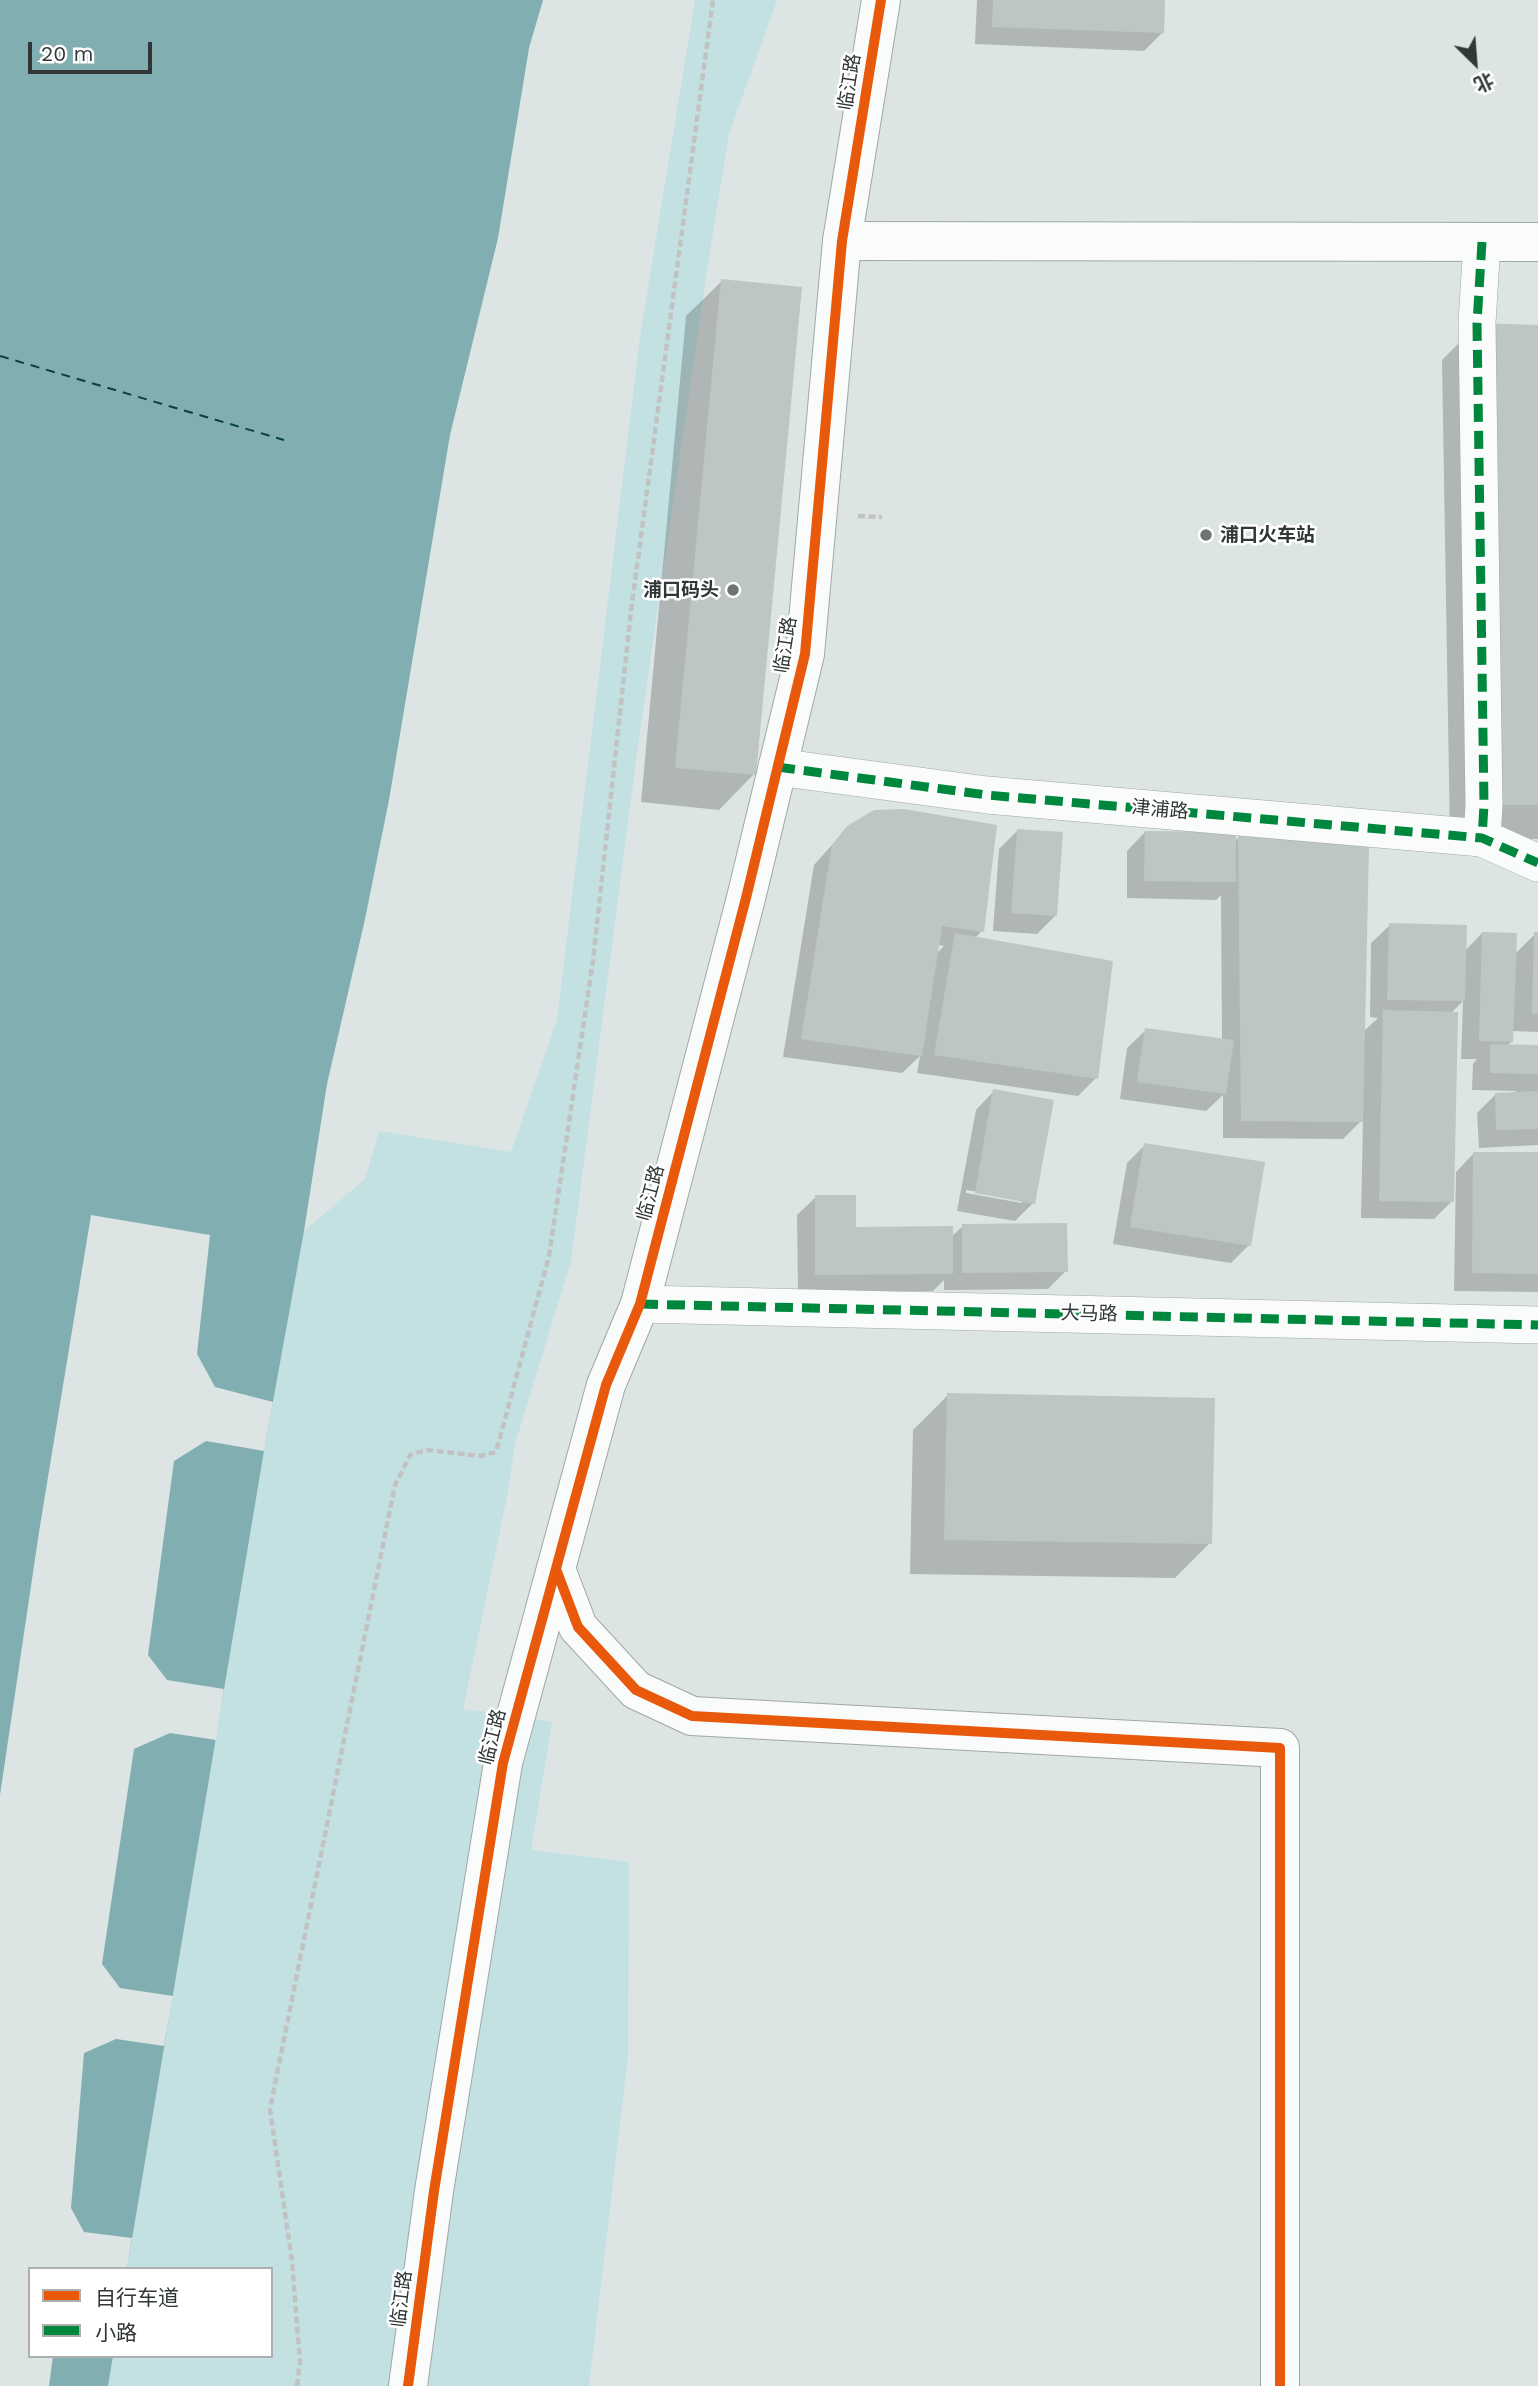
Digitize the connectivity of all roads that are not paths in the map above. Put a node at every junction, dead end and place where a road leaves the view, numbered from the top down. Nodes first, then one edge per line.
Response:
1 (881, 0) edge
2 (842, 241) junction
3 (1482, 242) junction
4 (1538, 242) edge
5 (777, 767) junction
6 (1482, 838) junction
7 (1538, 863) edge
8 (640, 1304) junction
9 (1538, 1325) edge
10 (556, 1569) junction
11 (408, 2386) edge
12 (1280, 2386) edge

1 - 2 street, 临江路
2 - 3 street
2 - 5 street, 临江路
3 - 4 street
3 - 6 street
5 - 6 street, 津浦路
5 - 8 street, 临江路
6 - 7 street, 津浦路
8 - 9 street, 大马路
8 - 10 street, 临江路
10 - 11 street, 临江路
10 - 12 street

